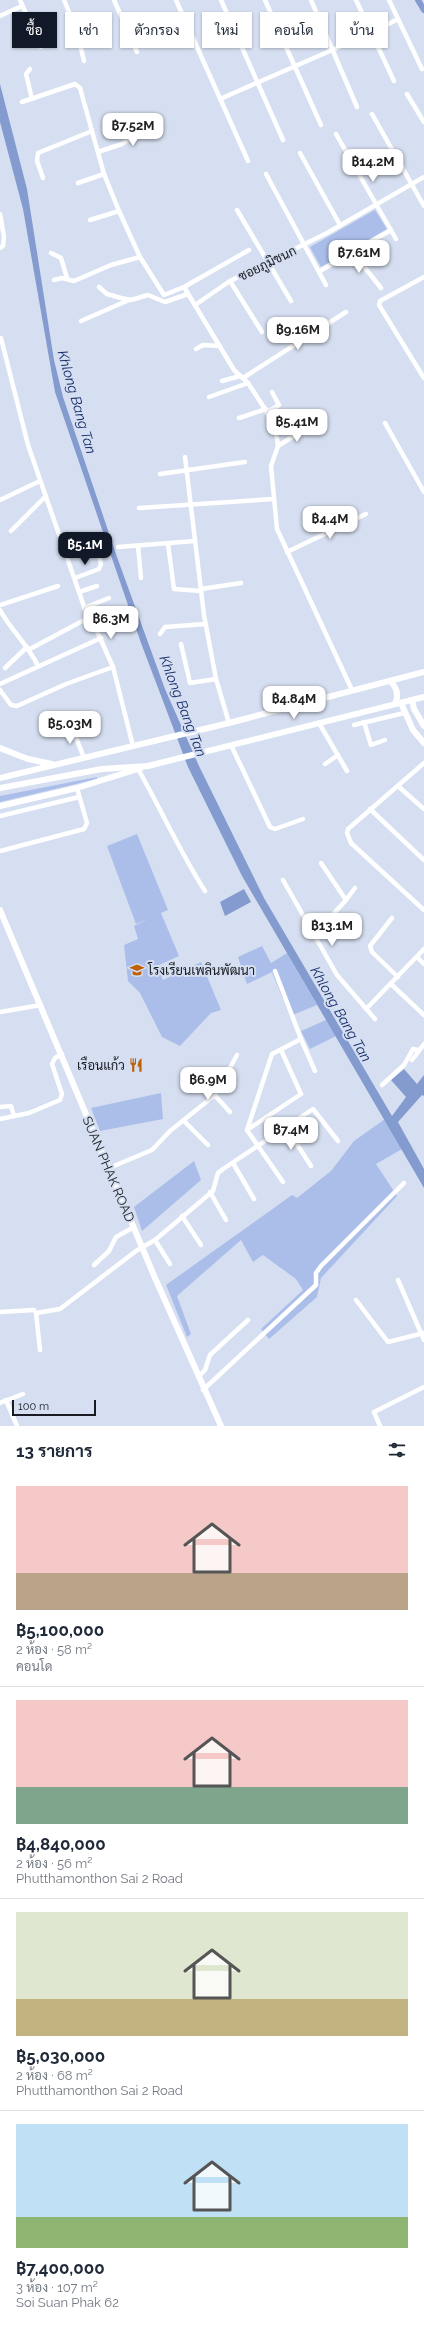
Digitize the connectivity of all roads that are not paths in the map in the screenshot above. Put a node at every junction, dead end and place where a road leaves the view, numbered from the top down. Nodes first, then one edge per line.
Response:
1 (20, 0) edge
2 (64, 0) edge
3 (114, 0) edge
4 (176, 0) edge
5 (221, 0) edge
6 (265, 0) edge
7 (311, 0) edge
8 (356, 0) edge
9 (389, 0) edge
10 (22, 6) junction
11 (25, 12) edge
12 (361, 12) edge
13 (0, 16) edge
14 (398, 19) junction
15 (388, 24) edge
16 (336, 47) edge
17 (378, 48) edge
18 (332, 49) junction
19 (136, 52) dead end
20 (84, 61) dead end
21 (295, 66) junction
22 (30, 69) dead end
23 (422, 69) dead end
24 (394, 81) dead end
25 (257, 82) junction
26 (407, 94) dead end
27 (32, 99) junction
28 (220, 99) junction
29 (22, 102) dead end
30 (357, 107) dead end
31 (372, 114) dead end
32 (156, 120) dead end
33 (424, 122) edge
34 (321, 125) dead end
35 (92, 131) junction
36 (336, 134) dead end
37 (283, 140) dead end
38 (98, 152) junction
39 (300, 153) dead end
40 (248, 161) dead end
41 (104, 174) junction
42 (266, 174) dead end
43 (424, 177) edge
44 (43, 178) dead end
45 (78, 183) dead end
46 (411, 184) junction
47 (376, 205) junction
48 (424, 206) edge
49 (236, 210) dead end
50 (119, 211) junction
51 (0, 214) edge
52 (90, 220) dead end
53 (340, 225) junction
54 (391, 230) junction
55 (396, 239) dead end
56 (305, 244) junction
57 (0, 248) edge
58 (249, 250) dead end
59 (356, 250) junction
60 (51, 253) dead end
61 (140, 257) junction
62 (269, 263) junction
63 (320, 271) junction
64 (424, 277) edge
65 (67, 278) junction
66 (54, 280) dead end
67 (230, 281) junction
68 (326, 285) dead end
69 (99, 287) dead end
70 (184, 287) junction
71 (381, 288) dead end
72 (188, 294) junction
73 (131, 300) junction
74 (291, 301) dead end
75 (195, 305) junction
76 (346, 312) dead end
77 (81, 321) dead end
78 (262, 332) dead end
79 (1, 338) dead end
80 (220, 346) junction
81 (196, 349) dead end
82 (242, 377) junction
83 (424, 378) edge
84 (222, 381) dead end
85 (248, 383) junction
86 (272, 392) dead end
87 (209, 397) dead end
88 (267, 411) junction
89 (239, 418) dead end
90 (385, 423) dead end
91 (308, 427) dead end
92 (278, 446) junction
93 (185, 457) dead end
94 (245, 462) dead end
95 (187, 470) junction
96 (160, 474) dead end
97 (40, 481) junction
98 (424, 492) edge
99 (46, 496) junction
100 (0, 500) edge
101 (274, 500) junction
102 (192, 505) junction
103 (139, 508) dead end
104 (366, 514) dead end
105 (11, 531) dead end
106 (195, 542) junction
107 (168, 544) junction
108 (138, 546) junction
109 (118, 547) dead end
110 (287, 552) junction
111 (99, 556) dead end
112 (75, 578) junction
113 (141, 578) dead end
114 (241, 583) dead end
115 (58, 586) dead end
116 (98, 586) dead end
117 (201, 590) junction
118 (79, 592) junction
119 (109, 598) dead end
120 (0, 605) edge
121 (84, 608) junction
122 (0, 610) edge
123 (88, 618) junction
124 (206, 624) junction
125 (160, 634) dead end
126 (101, 638) junction
127 (181, 644) dead end
128 (28, 648) junction
129 (38, 666) junction
130 (113, 667) junction
131 (4, 668) dead end
132 (424, 672) edge
133 (216, 679) junction
134 (390, 681) junction
135 (0, 684) edge
136 (0, 690) edge
137 (352, 690) junction
138 (424, 697) edge
139 (412, 700) junction
140 (398, 704) junction
141 (404, 713) junction
142 (364, 722) junction
143 (229, 723) junction
144 (319, 723) junction
145 (354, 725) dead end
146 (424, 726) edge
147 (72, 727) dead end
148 (385, 740) dead end
149 (424, 742) edge
150 (231, 745) junction
151 (134, 746) junction
152 (0, 748) edge
153 (338, 755) junction
154 (84, 758) junction
155 (424, 762) edge
156 (325, 764) dead end
157 (57, 765) junction
158 (148, 766) junction
159 (138, 769) junction
160 (347, 771) dead end
161 (0, 778) edge
162 (398, 786) junction
163 (0, 788) edge
164 (77, 788) junction
165 (79, 797) junction
166 (0, 806) edge
167 (370, 809) junction
168 (424, 809) edge
169 (0, 816) edge
170 (303, 819) dead end
171 (0, 851) edge
172 (424, 860) edge
173 (321, 863) dead end
174 (283, 880) dead end
175 (355, 888) dead end
176 (205, 891) dead end
177 (346, 900) junction
178 (0, 910) edge
179 (424, 910) edge
180 (392, 918) dead end
181 (315, 934) junction
182 (424, 949) edge
183 (417, 957) junction
184 (424, 964) edge
185 (275, 971) dead end
186 (398, 977) junction
187 (390, 984) junction
188 (41, 1005) junction
189 (366, 1009) junction
190 (0, 1012) edge
191 (424, 1015) edge
192 (375, 1020) dead end
193 (300, 1039) junction
194 (424, 1044) edge
195 (281, 1050) junction
196 (418, 1050) junction
197 (62, 1054) junction
198 (237, 1055) dead end
199 (412, 1060) dead end
200 (315, 1071) dead end
201 (199, 1078) dead end
202 (382, 1085) dead end
203 (215, 1096) junction
204 (0, 1106) edge
205 (230, 1112) dead end
206 (14, 1116) junction
207 (0, 1119) edge
208 (184, 1121) junction
209 (286, 1127) junction
210 (247, 1130) junction
211 (338, 1141) dead end
212 (208, 1145) dead end
213 (259, 1146) junction
214 (233, 1162) junction
215 (311, 1166) dead end
216 (109, 1168) junction
217 (283, 1182) dead end
218 (404, 1183) dead end
219 (210, 1192) junction
220 (254, 1199) dead end
221 (182, 1216) junction
222 (226, 1220) dead end
223 (134, 1227) junction
224 (155, 1240) junction
225 (201, 1245) dead end
226 (142, 1248) junction
227 (170, 1264) dead end
228 (94, 1265) dead end
229 (398, 1280) dead end
230 (356, 1300) dead end
231 (34, 1310) dead end
232 (0, 1312) edge
233 (248, 1320) dead end
234 (423, 1333) edge
235 (424, 1340) edge
236 (40, 1350) dead end
237 (198, 1377) junction
238 (424, 1387) edge
239 (203, 1390) junction
240 (23, 1394) dead end
241 (6, 1400) junction
242 (0, 1403) edge
243 (17, 1426) edge
244 (221, 1426) edge
245 (380, 1426) edge

1 - 10 street
2 - 20 street
3 - 19 street
4 - 28 street
5 - 25 street
6 - 21 street
7 - 18 street
8 - 12 street
9 - 14 street
10 - 11 street
10 - 13 street
14 - 15 street
14 - 23 street
16 - 18 street
17 - 24 street
18 - 21 street
18 - 30 street
21 - 25 street
21 - 34 street
22 - 27 street
25 - 28 street
25 - 37 street
26 - 33 street
27 - 29 street
27 - 35 street
28 - 40 street
31 - 46 street
32 - 38 street
35 - 38 street
35 - 44 street
36 - 47 street
38 - 41 street
39 - 53 street
41 - 45 street
41 - 50 street
42 - 56 street
43 - 46 street, ซอยภูมิชนก
46 - 47 street, ซอยภูมิชนก
46 - 48 street
47 - 53 street, ซอยภูมิชนก
47 - 54 street
49 - 62 street
50 - 52 street
50 - 61 street
51 - 57 street
53 - 56 street, ซอยภูมิชนก
54 - 55 street
54 - 59 street
56 - 62 street, ซอยภูมิชนก
56 - 63 street
58 - 70 street
59 - 63 street
59 - 71 street
60 - 65 street
61 - 65 street
61 - 70 street
62 - 67 street, ซอยภูมิชนก
62 - 74 street
63 - 68 street
64 - 83 street
65 - 66 street
67 - 75 street, ซอยภูมิชนก
67 - 78 street
69 - 73 street
70 - 72 street
72 - 73 street
72 - 75 street
73 - 77 street
75 - 80 street
76 - 82 street
79 - 97 street
80 - 81 street
80 - 82 street
82 - 84 street
82 - 85 street
85 - 87 street
85 - 88 street
86 - 88 street
88 - 89 street
88 - 92 street
90 - 98 street
91 - 92 street
92 - 101 street
93 - 95 street
94 - 95 street
95 - 96 street
95 - 102 street
97 - 99 street
97 - 100 street
99 - 105 street
99 - 112 street
101 - 102 street
101 - 110 street
102 - 103 street
102 - 106 street
104 - 110 street
106 - 107 street
106 - 117 street
107 - 108 street
107 - 117 street
108 - 109 street
108 - 113 street
110 - 137 street
111 - 112 street
112 - 118 street
114 - 117 street
115 - 120 street
116 - 118 street
117 - 124 street
118 - 121 street
119 - 121 street
121 - 123 street
122 - 128 street
123 - 126 street
123 - 128 street
124 - 125 street
124 - 133 street
126 - 129 street
126 - 130 street
127 - 133 street
128 - 129 street
128 - 131 street
129 - 135 street
130 - 136 street
130 - 151 street
132 - 134 main road
133 - 143 street
134 - 137 main road
134 - 140 main road
137 - 143 main road
138 - 139 main road
139 - 140 main road
139 - 146 main road
140 - 141 main road
140 - 144 main road
141 - 142 street
141 - 149 main road
142 - 145 street
142 - 148 street
143 - 151 main road
144 - 150 main road
144 - 153 street
147 - 154 street
150 - 158 main road
150 - 170 street
151 - 154 main road
152 - 157 main road
153 - 156 street
153 - 160 street
154 - 157 main road
155 - 162 street
157 - 161 main road
158 - 159 main road
158 - 163 main road
159 - 164 main road
159 - 176 street
162 - 167 street
162 - 168 street
164 - 165 street
164 - 166 main road
165 - 169 street
165 - 171 street
167 - 172 street
167 - 179 street
173 - 177 street
174 - 181 street
175 - 177 street
177 - 181 street
178 - 188 main road, SUAN PHAK ROAD
180 - 186 street
181 - 189 street
182 - 183 street
183 - 184 street
183 - 186 street
185 - 193 street
186 - 187 street
187 - 189 street
187 - 191 street
188 - 190 street
188 - 197 main road, SUAN PHAK ROAD
189 - 192 street
193 - 195 street
193 - 200 street
194 - 196 street
195 - 210 street
195 - 210 street
196 - 199 street
196 - 202 street
197 - 206 street
197 - 216 main road, SUAN PHAK ROAD
198 - 203 street
201 - 203 street
203 - 205 street
203 - 208 street
204 - 206 street
206 - 207 street
208 - 212 street
208 - 216 street
209 - 211 street
209 - 213 street
209 - 215 street
210 - 213 street
213 - 214 street
213 - 217 street
214 - 219 street
214 - 220 street
216 - 223 main road, SUAN PHAK ROAD
218 - 239 street
219 - 221 street
219 - 222 street
221 - 224 street
221 - 225 street
223 - 226 main road, SUAN PHAK ROAD
223 - 228 street
224 - 226 street
224 - 227 street
226 - 236 street
226 - 237 main road, SUAN PHAK ROAD
229 - 234 street
230 - 234 street
231 - 232 street
233 - 237 street
234 - 235 street
237 - 239 main road, SUAN PHAK ROAD
238 - 245 street
239 - 244 main road, SUAN PHAK ROAD
240 - 241 street
241 - 242 street
241 - 243 street

